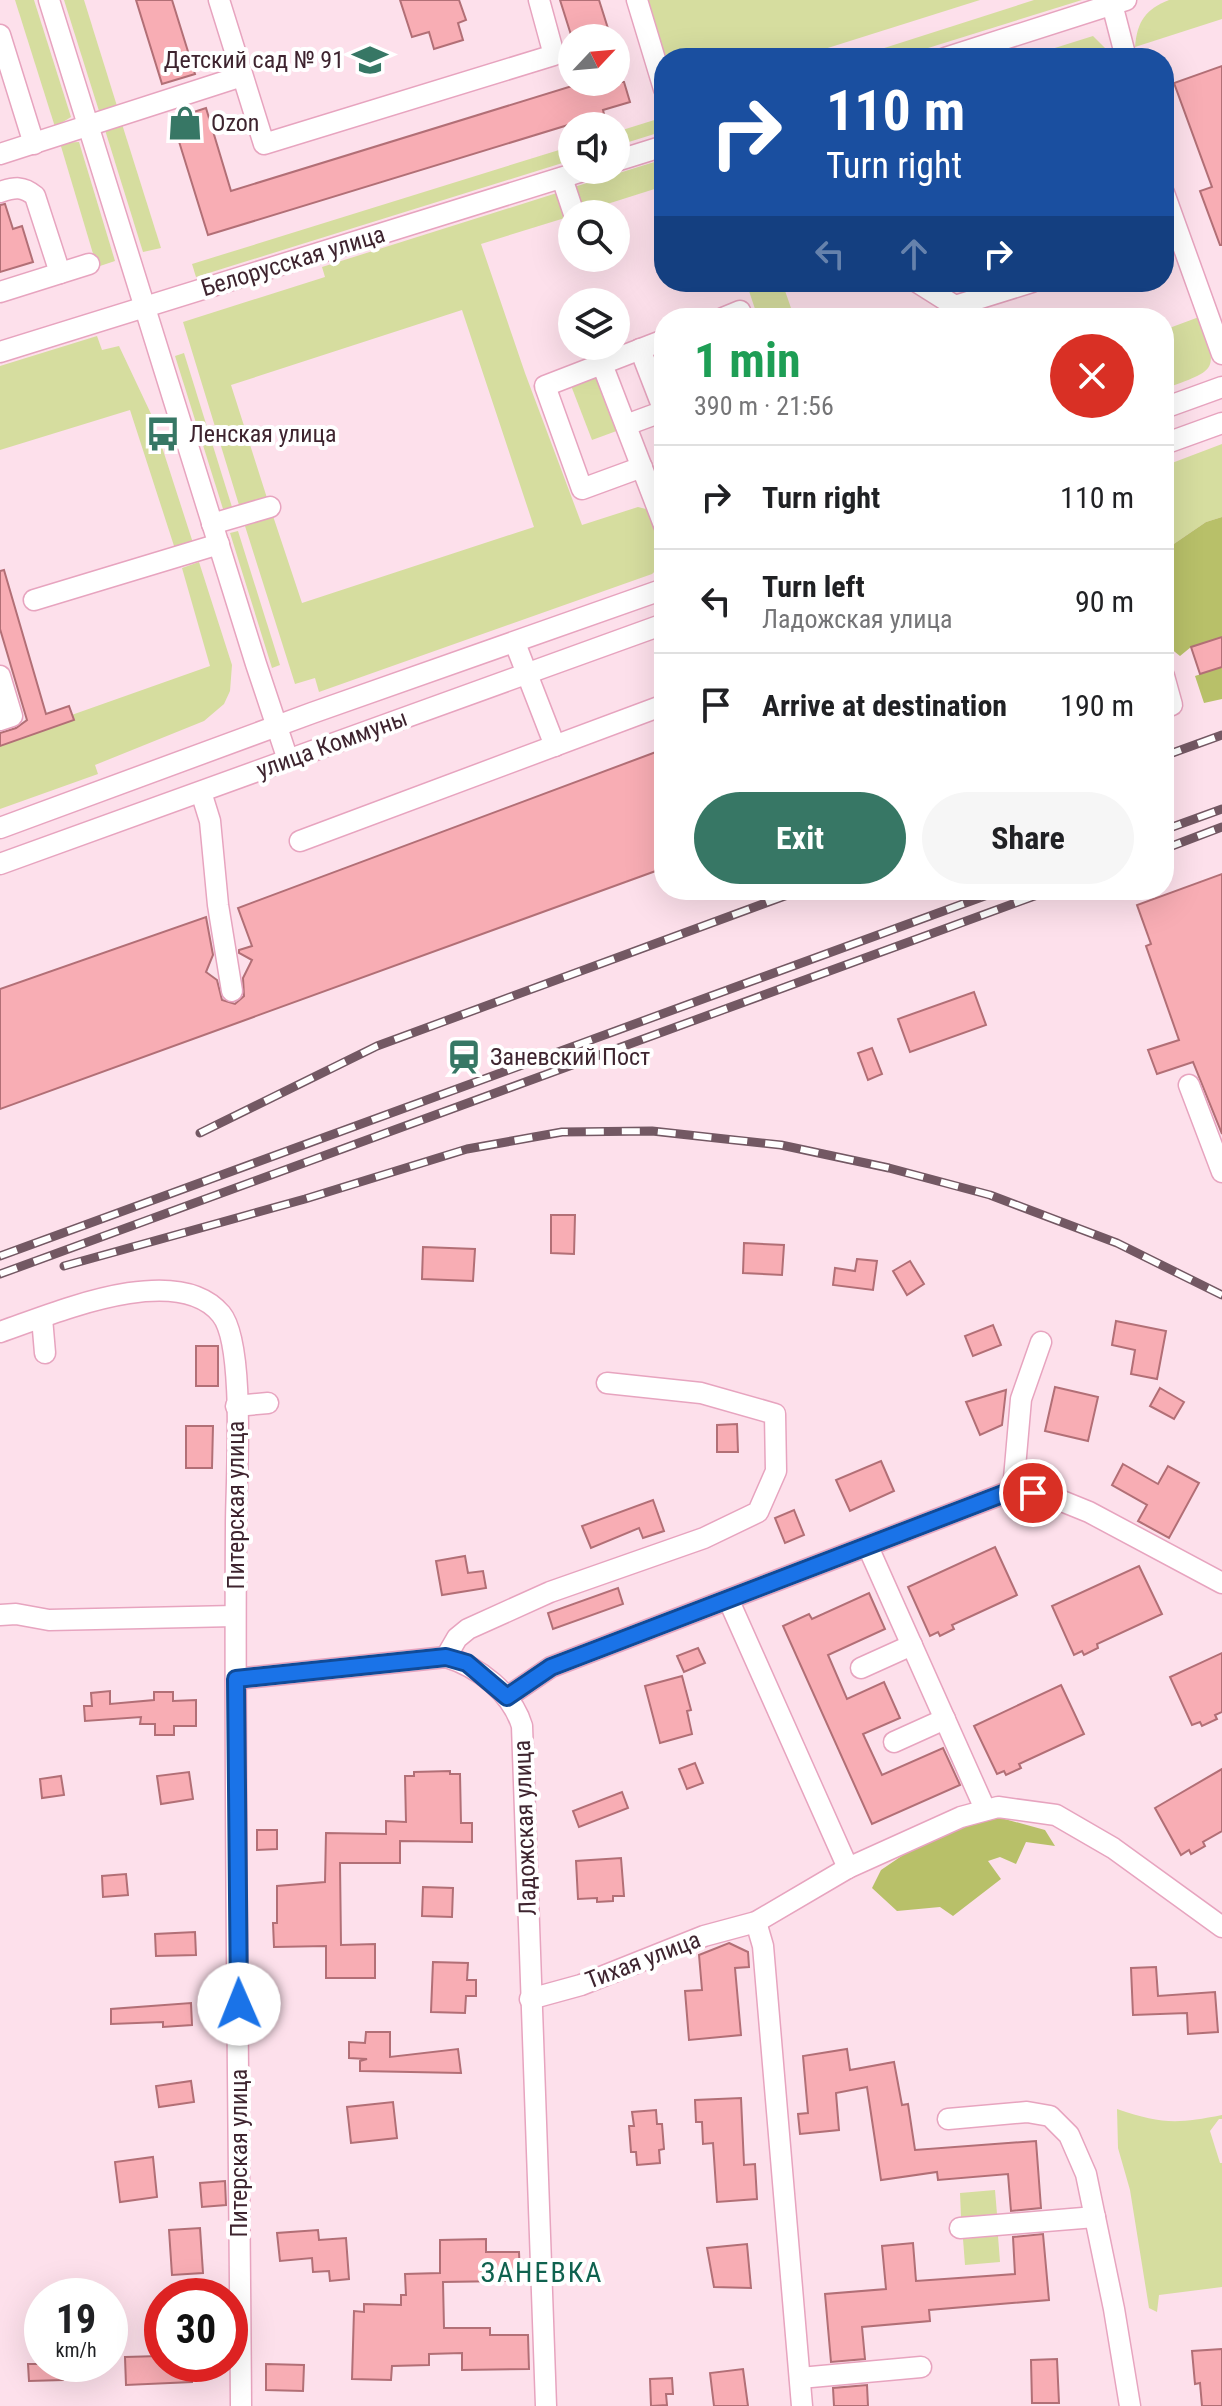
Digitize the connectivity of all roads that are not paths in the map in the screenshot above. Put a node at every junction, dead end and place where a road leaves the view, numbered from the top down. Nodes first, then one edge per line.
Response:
1 (49, 0) edge
2 (219, 0) edge
3 (539, 0) edge
4 (637, 0) edge
5 (1119, 2) edge
6 (0, 35) edge
7 (976, 48) edge
8 (1125, 48) edge
9 (654, 56) edge
10 (242, 76) junction
11 (89, 127) junction
12 (34, 144) junction
13 (654, 149) edge
14 (0, 154) edge
15 (630, 157) edge
16 (558, 179) edge
17 (0, 192) edge
18 (1174, 221) edge
19 (89, 264) dead end
20 (60, 273) junction
21 (0, 292) edge
22 (933, 292) edge
23 (1000, 292) edge
24 (145, 307) junction
25 (654, 344) edge
26 (640, 349) junction
27 (0, 352) edge
28 (1222, 354) edge
29 (602, 364) junction
30 (654, 385) edge
31 (1222, 387) edge
32 (1174, 404) edge
33 (654, 415) edge
34 (1222, 423) edge
35 (626, 425) junction
36 (1174, 440) edge
37 (642, 467) junction
38 (654, 488) edge
39 (270, 507) dead end
40 (212, 524) junction
41 (219, 544) junction
42 (654, 593) edge
43 (34, 600) dead end
44 (654, 628) edge
45 (515, 643) junction
46 (527, 673) junction
47 (0, 676) edge
48 (654, 709) edge
49 (0, 720) edge
50 (276, 726) junction
51 (555, 746) junction
52 (288, 760) junction
53 (201, 792) junction
54 (0, 828) edge
55 (300, 841) dead end
56 (0, 864) edge
57 (232, 991) dead end
58 (1189, 1085) dead end
59 (1222, 1172) edge
60 (42, 1318) junction
61 (0, 1332) edge
62 (1041, 1342) dead end
63 (45, 1353) dead end
64 (607, 1383) dead end
65 (268, 1403) dead end
66 (236, 1406) junction
67 (1013, 1490) junction
68 (868, 1547) junction
69 (1222, 1583) edge
70 (729, 1601) junction
71 (0, 1615) edge
72 (235, 1616) junction
73 (912, 1645) junction
74 (446, 1657) junction
75 (861, 1668) dead end
76 (236, 1679) junction
77 (507, 1697) junction
78 (945, 1719) junction
79 (894, 1742) dead end
80 (985, 1809) junction
81 (848, 1868) junction
82 (756, 1922) junction
83 (1222, 1927) edge
84 (530, 1999) junction
85 (948, 2119) dead end
86 (1095, 2217) junction
87 (960, 2228) dead end
88 (921, 2367) dead end
89 (800, 2378) junction
90 (241, 2406) edge
91 (546, 2406) edge
92 (802, 2406) edge
93 (1130, 2406) edge

1 - 11 street
2 - 10 street
3 - 10 street
4 - 9 street
5 - 7 street
5 - 8 street
6 - 12 street
10 - 11 street
11 - 12 street
11 - 24 street
12 - 14 street
13 - 15 street
16 - 24 street, Белорусская улица
17 - 20 street
18 - 28 street
19 - 20 street
20 - 21 street
22 - 23 street
24 - 27 street, Белорусская улица
24 - 40 street
25 - 26 street
26 - 29 street
26 - 30 street
29 - 35 street
29 - 37 street
31 - 32 street
33 - 35 street
34 - 36 street
35 - 37 street
37 - 38 street
39 - 40 street
40 - 41 street
41 - 43 street
41 - 50 street
42 - 45 street, улица Коммуны
44 - 46 street, улица Коммуны
45 - 46 street
45 - 50 street, улица Коммуны
46 - 51 street
46 - 52 street, улица Коммуны
47 - 49 street
48 - 51 street
50 - 52 street
50 - 54 street, улица Коммуны
51 - 55 street
52 - 53 street, улица Коммуны
53 - 56 street, улица Коммуны
53 - 57 street
58 - 59 street
60 - 61 street
60 - 63 street
60 - 66 street, Питерская улица
62 - 67 street
64 - 74 street
65 - 66 street
66 - 72 street, Питерская улица
67 - 68 street
67 - 69 street
68 - 70 street
68 - 73 street
70 - 77 street
70 - 81 street
71 - 72 street
72 - 76 street, Питерская улица
73 - 75 street
73 - 78 street
74 - 76 street
74 - 77 street
76 - 90 street, Питерская улица
77 - 84 street, Ладожская улица
78 - 79 street
78 - 80 street
80 - 81 street, Тихая улица
80 - 83 street
81 - 82 street, Тихая улица
82 - 84 street, Тихая улица
82 - 89 street
84 - 91 street, Ладожская улица
85 - 86 street
86 - 87 street
86 - 93 street
88 - 89 street
89 - 92 street

